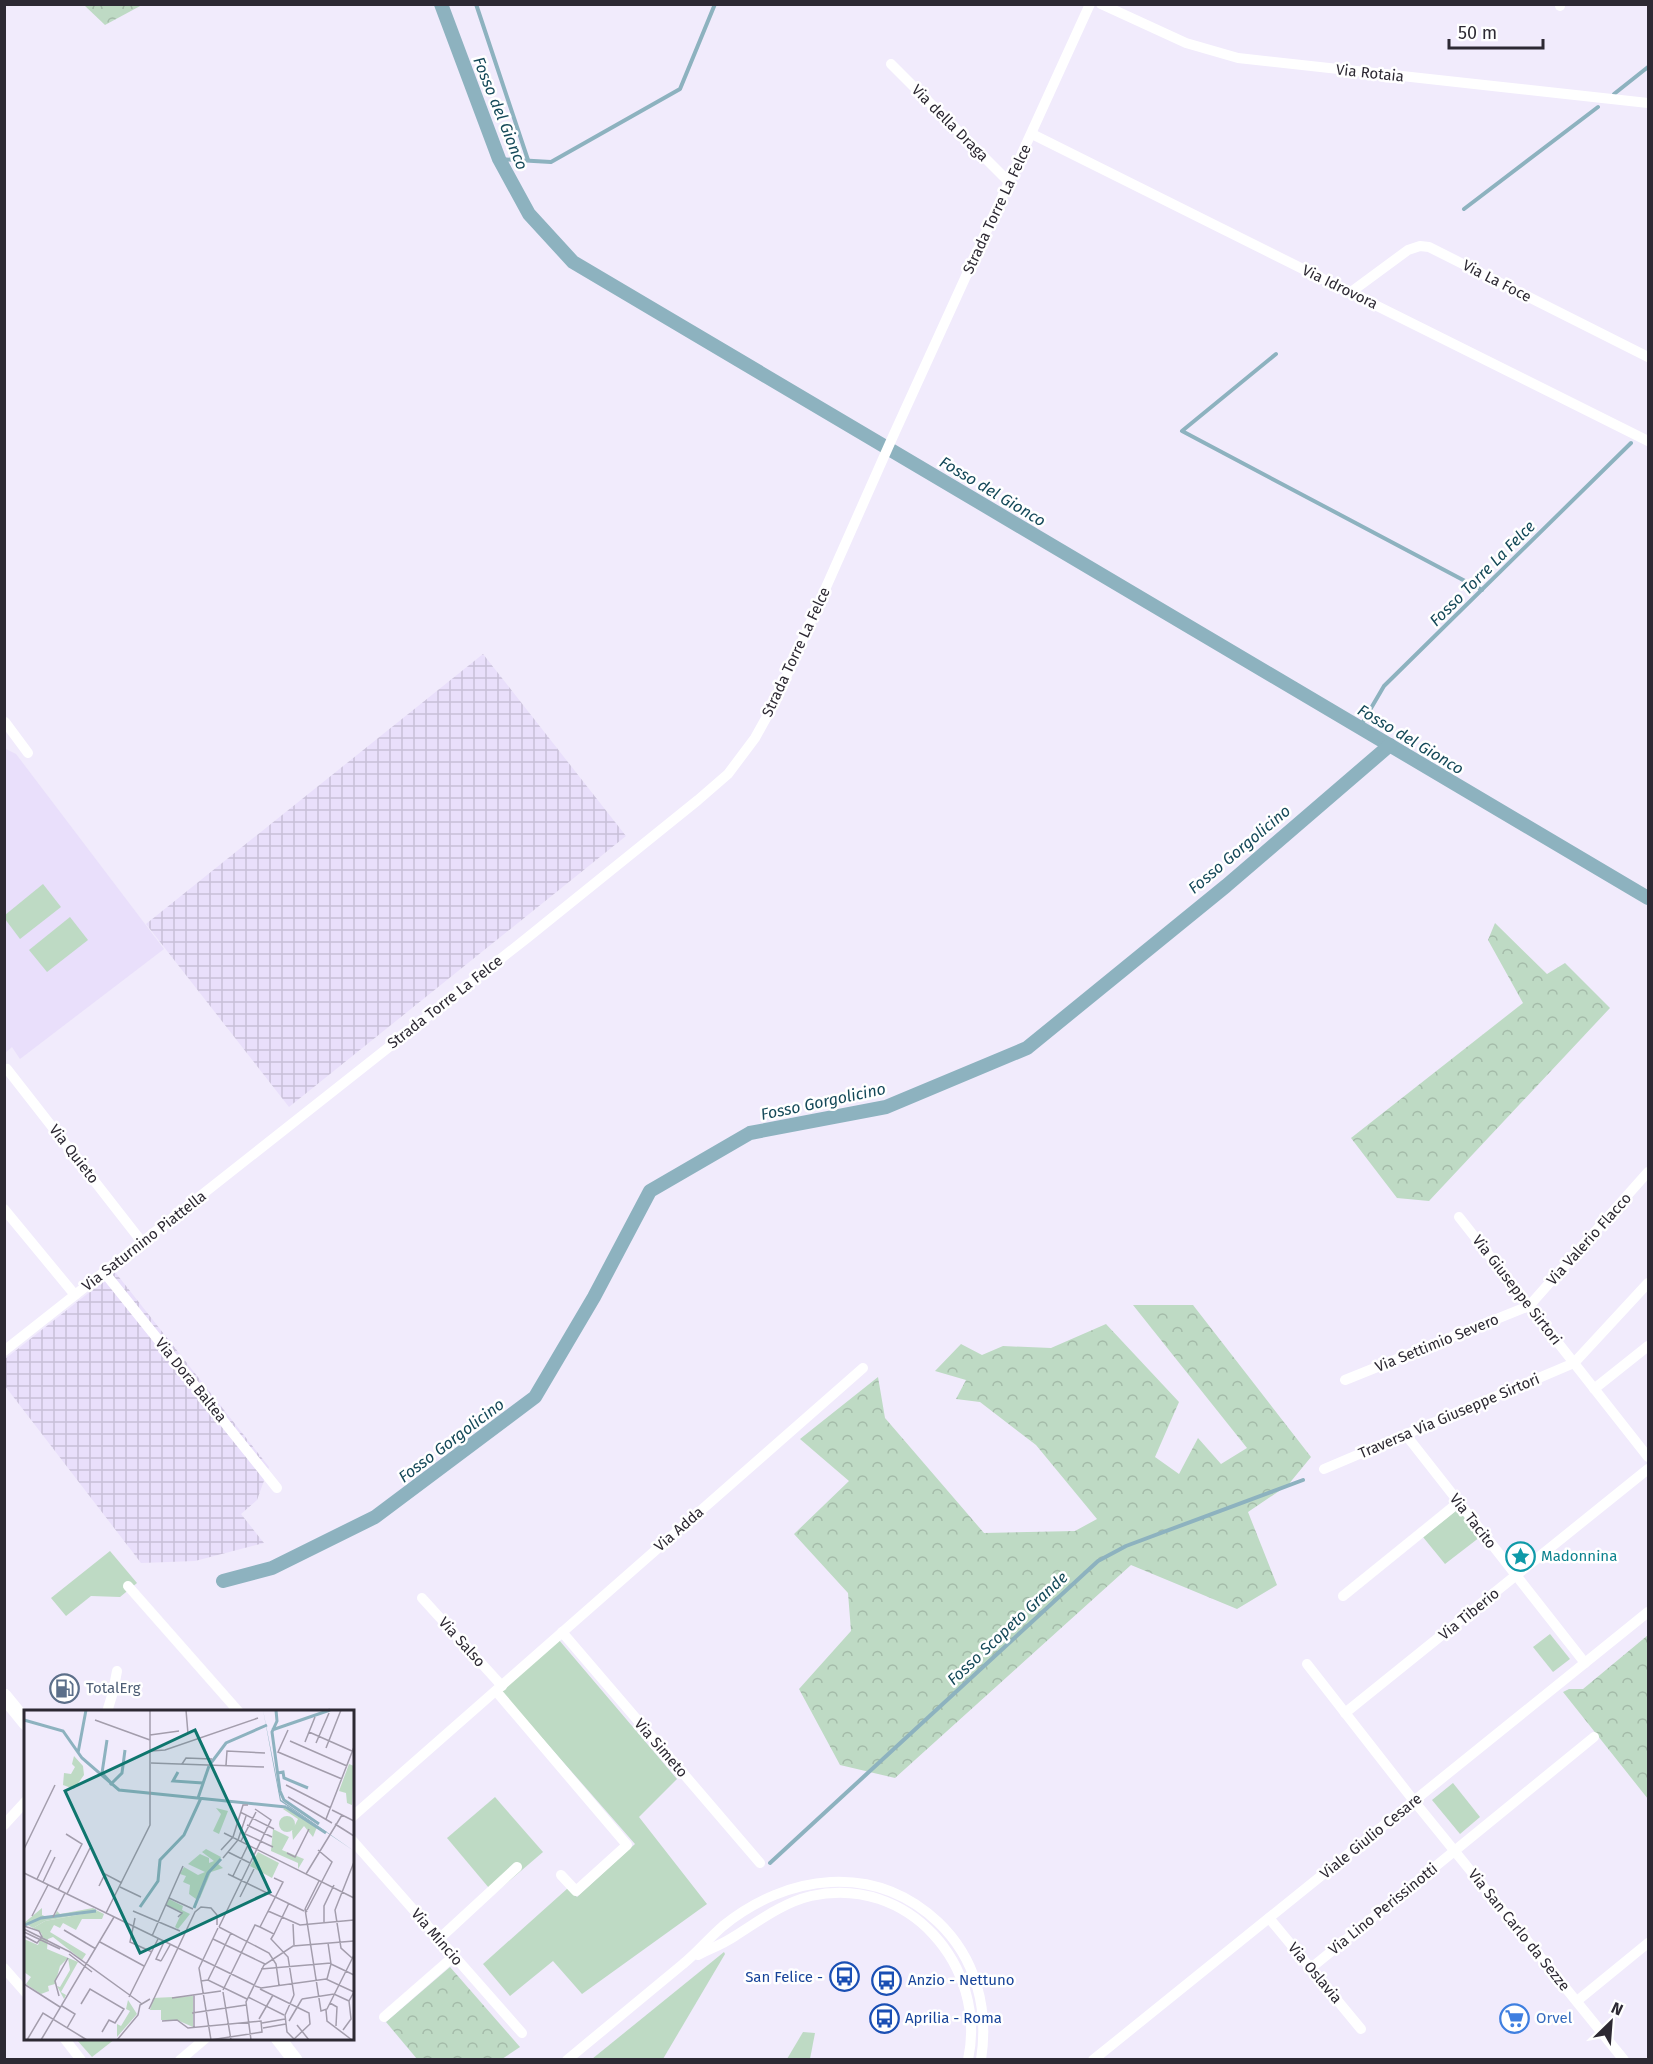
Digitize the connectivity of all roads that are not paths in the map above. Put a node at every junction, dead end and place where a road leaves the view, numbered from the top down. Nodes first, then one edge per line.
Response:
1 (1090, 4) edge
2 (1101, 4) edge
3 (891, 64) dead end
4 (1648, 103) edge
5 (1032, 134) junction
6 (1009, 182) junction
7 (1351, 292) junction
8 (1648, 357) edge
9 (1648, 441) edge
10 (5, 722) edge
11 (4, 736) edge
12 (18, 740) junction
13 (28, 753) dead end
14 (4, 1071) edge
15 (282, 1130) joint
16 (1648, 1172) edge
17 (4, 1209) edge
18 (1459, 1217) dead end
19 (142, 1242) junction
20 (104, 1272) junction
21 (1647, 1288) edge
22 (75, 1295) junction
23 (1529, 1306) junction
24 (1648, 1346) edge
25 (4, 1351) edge
26 (1574, 1363) junction
27 (863, 1368) dead end
28 (1345, 1380) dead end
29 (1594, 1389) junction
30 (1406, 1435) junction
31 (1648, 1457) edge
32 (1324, 1469) dead end
33 (1648, 1469) edge
34 (277, 1488) dead end
35 (1459, 1502) junction
36 (1516, 1576) junction
37 (128, 1586) dead end
38 (1343, 1596) dead end
39 (423, 1598) dead end
40 (1648, 1612) edge
41 (562, 1632) junction
42 (1585, 1663) junction
43 (1307, 1664) dead end
44 (117, 1671) dead end
45 (499, 1688) junction
46 (4, 1696) edge
47 (108, 1710) edge
48 (237, 1710) edge
49 (1345, 1713) junction
50 (24, 1721) edge
51 (1594, 1737) dead end
52 (1414, 1801) junction
53 (24, 1803) edge
54 (354, 1815) edge
55 (4, 1825) edge
56 (354, 1842) edge
57 (1454, 1850) junction
58 (760, 1863) dead end
59 (517, 1867) dead end
60 (561, 1875) dead end
61 (1269, 1918) junction
62 (439, 1939) junction
63 (1648, 1943) edge
64 (454, 1956) junction
65 (687, 1961) junction
66 (4, 1968) edge
67 (1311, 1968) junction
68 (24, 1991) edge
69 (1577, 2001) junction
70 (384, 2018) dead end
71 (1361, 2029) dead end
72 (522, 2033) dead end
73 (66, 2040) edge
74 (204, 2040) edge
75 (280, 2040) edge
76 (81, 2060) edge
77 (180, 2060) edge
78 (295, 2060) edge
79 (567, 2060) edge
80 (968, 2060) edge
81 (981, 2060) edge
82 (1094, 2060) edge
83 (1624, 2060) edge

1 - 5 street, Strada Torre La Felce
2 - 4 street, Via Rotaia
3 - 6 street, Via della Draga
5 - 6 street, Strada Torre La Felce
5 - 7 street, Via Idrovora
6 - 15 street, Strada Torre La Felce
7 - 8 street, Via La Foce
7 - 9 street, Via Idrovora
10 - 12 street
11 - 12 street
12 - 13 street
14 - 19 street, Via Quieto
15 - 19 street, Via Saturnino Piattella
16 - 23 street, Via Valerio Flacco
17 - 22 street
18 - 23 street, Via Giuseppe Sirtori
19 - 20 street, Via Saturnino Piattella
20 - 22 street, Via Saturnino Piattella
20 - 34 street, Via Dora Baltea
21 - 26 street
22 - 25 street, Via Saturnino Piattella
23 - 26 street, Via Giuseppe Sirtori
23 - 28 street, Via Settimio Severo
24 - 29 street
26 - 29 street, Via Giuseppe Sirtori
26 - 30 street, Traversa Via Giuseppe Sirtori
27 - 41 street, Via Adda
29 - 31 street, Via Giuseppe Sirtori
30 - 32 street, Traversa Via Giuseppe Sirtori
30 - 35 street, Via Tacito
33 - 36 street, Via Tiberio
35 - 36 street, Via Tacito
35 - 38 street
36 - 42 street, Via Tacito
36 - 49 street, Via Tiberio
37 - 48 street
39 - 45 street, Via Salso
40 - 42 street, Viale Giulio Cesare
41 - 45 street, Via Adda
41 - 58 street, Via Simeto
42 - 52 street, Viale Giulio Cesare
43 - 49 street, Via San Carlo da Sezze
44 - 47 street
45 - 54 street, Via Adda
45 - 60 street
46 - 50 main road
49 - 52 street, Via San Carlo da Sezze
51 - 57 street, Via Lino Perissinotti
52 - 57 street, Via San Carlo da Sezze
52 - 61 street, Viale Giulio Cesare
53 - 55 street
56 - 62 street, Via Mincio
57 - 67 street, Via Lino Perissinotti
57 - 69 street, Via San Carlo da Sezze
59 - 62 street
61 - 67 street, Via Oslavia
61 - 82 street, Viale Giulio Cesare
62 - 64 street, Via Mincio
63 - 69 street
64 - 70 street
64 - 72 street, Via Mincio
65 - 79 street
65 - 80 street
65 - 81 street
66 - 68 street
67 - 71 street, Via Oslavia
69 - 83 street, Via San Carlo da Sezze
73 - 76 street
74 - 77 street
75 - 78 main road

